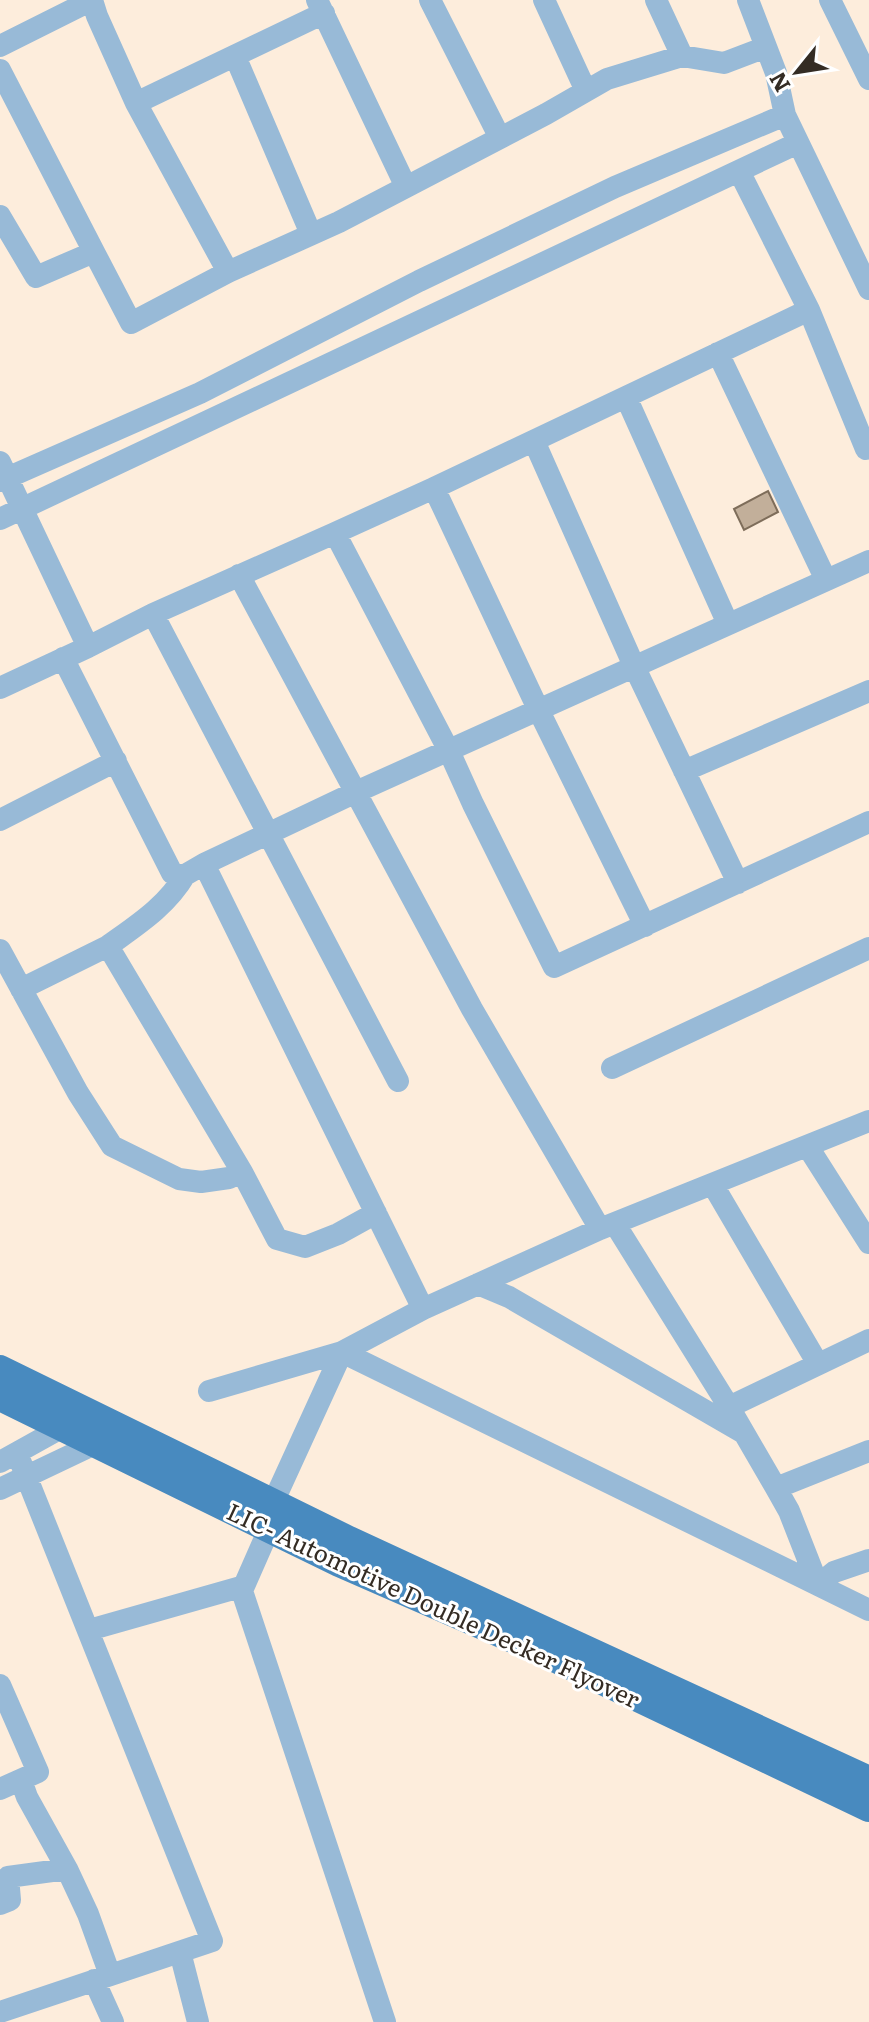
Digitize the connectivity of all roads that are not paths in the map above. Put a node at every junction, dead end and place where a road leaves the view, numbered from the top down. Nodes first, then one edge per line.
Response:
1 (92, 0) edge
2 (430, 0) edge
3 (544, 0) edge
4 (656, 0) edge
5 (748, 0) edge
6 (830, 0) edge
7 (320, 6) edge
8 (0, 46) edge
9 (766, 47) junction
10 (235, 56) junction
11 (682, 56) junction
12 (0, 70) edge
13 (869, 79) edge
14 (586, 91) junction
15 (136, 103) junction
16 (785, 115) junction
17 (500, 138) junction
18 (798, 143) junction
19 (739, 171) junction
20 (406, 187) junction
21 (0, 216) edge
22 (311, 234) junction
23 (94, 252) junction
24 (228, 272) junction
25 (869, 289) edge
26 (809, 310) junction
27 (718, 353) junction
28 (626, 397) junction
29 (153, 413) junction
30 (167, 439) junction
31 (534, 441) junction
32 (866, 449) dead end
33 (2, 473) edge
34 (434, 488) junction
35 (21, 509) junction
36 (0, 519) edge
37 (335, 533) junction
38 (869, 561) edge
39 (239, 575) junction
40 (826, 580) junction
41 (153, 614) junction
42 (728, 624) junction
43 (88, 647) junction
44 (63, 658) junction
45 (634, 666) junction
46 (0, 688) edge
47 (869, 691) edge
48 (539, 711) junction
49 (449, 751) junction
50 (116, 761) junction
51 (684, 771) junction
52 (356, 792) junction
53 (0, 820) edge
54 (869, 822) edge
55 (268, 834) junction
56 (194, 870) junction
57 (738, 883) junction
58 (645, 926) junction
59 (108, 946) junction
60 (869, 948) edge
61 (0, 950) edge
62 (21, 989) junction
63 (612, 1068) dead end
64 (398, 1081) dead end
65 (869, 1121) edge
66 (808, 1147) junction
67 (242, 1172) junction
68 (713, 1185) junction
69 (376, 1213) junction
70 (608, 1227) junction
71 (869, 1243) edge
72 (478, 1284) junction
73 (423, 1309) junction
74 (869, 1340) edge
75 (342, 1352) junction
76 (818, 1364) junction
77 (0, 1369) edge
78 (209, 1391) dead end
79 (0, 1397) edge
80 (729, 1407) junction
81 (98, 1408) dead end
82 (133, 1425) dead end
83 (743, 1432) junction
84 (869, 1451) edge
85 (9, 1458) edge
86 (27, 1477) junction
87 (776, 1488) junction
88 (0, 1489) edge
89 (869, 1560) edge
90 (818, 1585) junction
91 (241, 1588) junction
92 (869, 1610) edge
93 (89, 1630) junction
94 (0, 1685) edge
95 (6, 1711) edge
96 (869, 1780) edge
97 (10, 1784) edge
98 (869, 1808) edge
99 (67, 1869) junction
100 (0, 1904) edge
101 (180, 1952) junction
102 (102, 1978) junction
103 (0, 2012) edge
104 (113, 2022) edge
105 (198, 2022) edge
106 (385, 2022) edge

1 - 8 street
1 - 15 street
2 - 17 street
3 - 14 street
4 - 11 street
5 - 9 street
6 - 13 street
7 - 10 street
7 - 20 street
9 - 11 street
9 - 16 street
10 - 15 street
10 - 22 street
11 - 14 street
12 - 23 street
14 - 17 street
15 - 24 street
16 - 18 street
16 - 29 street
17 - 20 street
18 - 19 street
18 - 25 street
19 - 26 street
19 - 30 street
20 - 22 street
21 - 23 street
22 - 24 street
23 - 24 street
26 - 27 street
26 - 32 street
27 - 28 street
27 - 40 street
28 - 31 street
28 - 42 street
29 - 30 street
29 - 33 street
30 - 35 street
31 - 34 street
31 - 45 street
33 - 35 street
34 - 37 street
34 - 48 street
35 - 36 street
35 - 43 street
37 - 39 street
37 - 49 street
38 - 40 street
39 - 41 street
39 - 52 street
40 - 42 street
41 - 43 street
41 - 55 street
42 - 45 street
43 - 44 street
44 - 46 street
44 - 50 street
45 - 48 street
45 - 51 street
47 - 51 street
48 - 49 street
48 - 58 street
49 - 52 street
49 - 58 street
50 - 53 street
50 - 56 street
51 - 57 street
52 - 55 street
52 - 70 street
54 - 57 street
55 - 56 street
55 - 64 street
56 - 59 street
56 - 69 street
57 - 58 street
59 - 62 street
59 - 67 street
60 - 63 street
61 - 62 street
62 - 67 street
65 - 66 street
66 - 68 street
66 - 71 street
67 - 69 street
68 - 70 street
68 - 76 street
69 - 73 street
70 - 72 street
70 - 80 street
72 - 73 street
72 - 83 street
73 - 75 street
74 - 76 street
75 - 78 street
75 - 90 street
75 - 91 street
76 - 80 street
77 - 96 main road, LIC- Automotive Double Decker Flyover, bridge
79 - 98 main road, LIC- Automotive Double Decker Flyover, bridge
80 - 83 street
81 - 85 street
82 - 86 street
83 - 87 street
84 - 87 street
85 - 86 street
86 - 88 street
86 - 93 street
87 - 90 street
89 - 90 street
90 - 92 street
91 - 93 street
91 - 106 street
93 - 101 street
94 - 95 street
95 - 97 street
97 - 99 street
99 - 100 street
99 - 102 street
101 - 102 street
101 - 105 street
102 - 103 street
102 - 104 street

